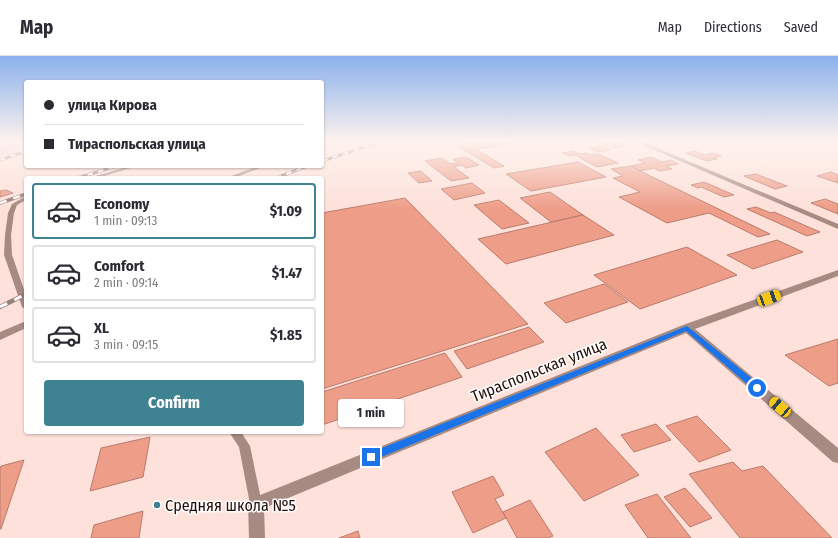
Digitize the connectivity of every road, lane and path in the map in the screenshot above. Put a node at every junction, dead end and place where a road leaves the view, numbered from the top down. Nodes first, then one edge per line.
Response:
1 (691, 164) edge
2 (128, 168) edge
3 (257, 168) edge
4 (99, 176) edge
5 (235, 176) edge
6 (24, 199) edge
7 (838, 227) edge
8 (838, 273) edge
9 (24, 301) edge
10 (24, 325) edge
11 (687, 328) junction
12 (0, 336) edge
13 (236, 434) edge
14 (838, 457) edge
15 (256, 504) junction
16 (257, 538) edge

1 - 7 street
2 - 4 lane
3 - 5 lane
6 - 9 lane
8 - 11 street, Тираспольская улица
10 - 12 street
11 - 14 street
11 - 15 street, Тираспольская улица
13 - 15 lane
15 - 16 street

